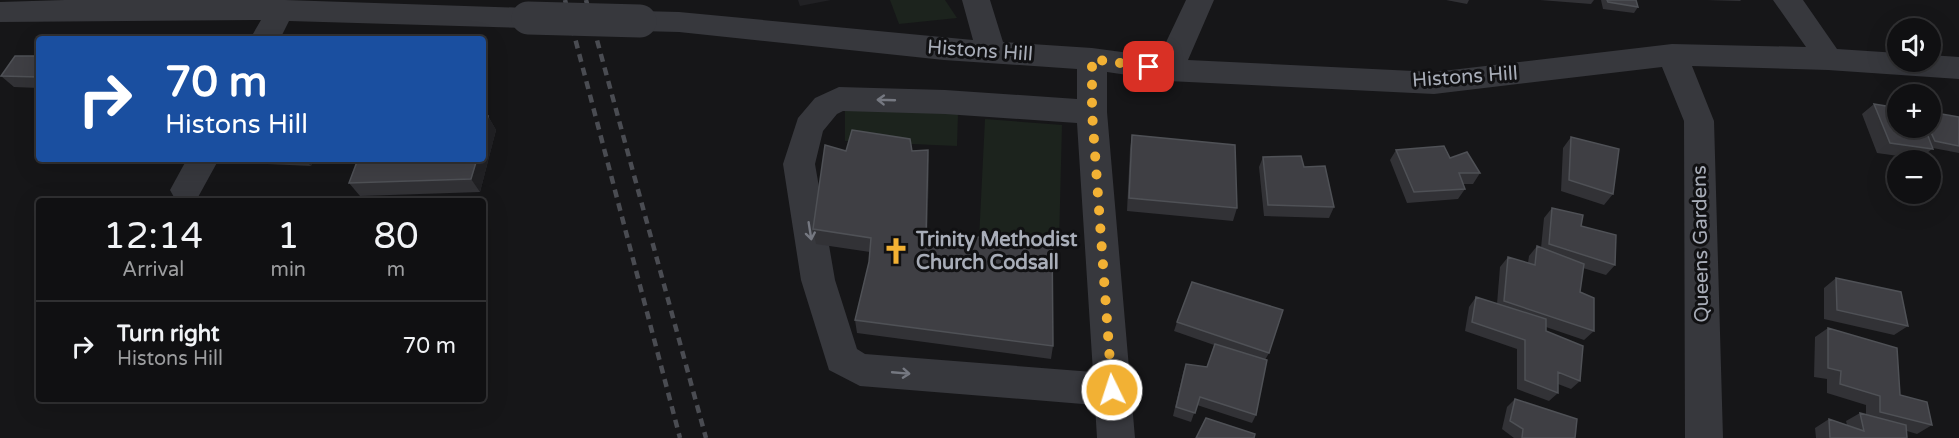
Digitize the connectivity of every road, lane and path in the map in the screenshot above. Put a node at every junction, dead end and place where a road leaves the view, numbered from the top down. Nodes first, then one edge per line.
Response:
1 (976, 0) edge
2 (1200, 0) edge
3 (1786, 0) edge
4 (136, 4) edge
5 (233, 4) edge
6 (281, 9) junction
7 (0, 12) edge
8 (267, 36) edge
9 (944, 49) junction
10 (990, 52) junction
11 (1672, 55) junction
12 (1092, 59) junction
13 (1828, 59) junction
14 (1959, 68) edge
15 (1168, 70) junction
16 (945, 102) junction
17 (1092, 112) junction
18 (201, 162) edge
19 (186, 190) dead end
20 (1112, 390) junction
21 (1116, 438) edge
22 (1704, 438) edge

1 - 10 street
2 - 15 street
3 - 13 street
4 - 5 street, Histons Hill
4 - 7 street, Histons Hill
5 - 6 street, Histons Hill
6 - 8 street
6 - 9 street, Histons Hill, bridge
9 - 10 street, Histons Hill
9 - 16 street
10 - 12 street, Histons Hill
11 - 13 street, Histons Hill
11 - 15 street, Histons Hill
11 - 22 street, Queens Gardens
12 - 15 street, Histons Hill
12 - 17 street
13 - 14 street, Histons Hill
16 - 17 street
16 -> 20 street
17 - 20 street
18 - 19 street
20 - 21 street

